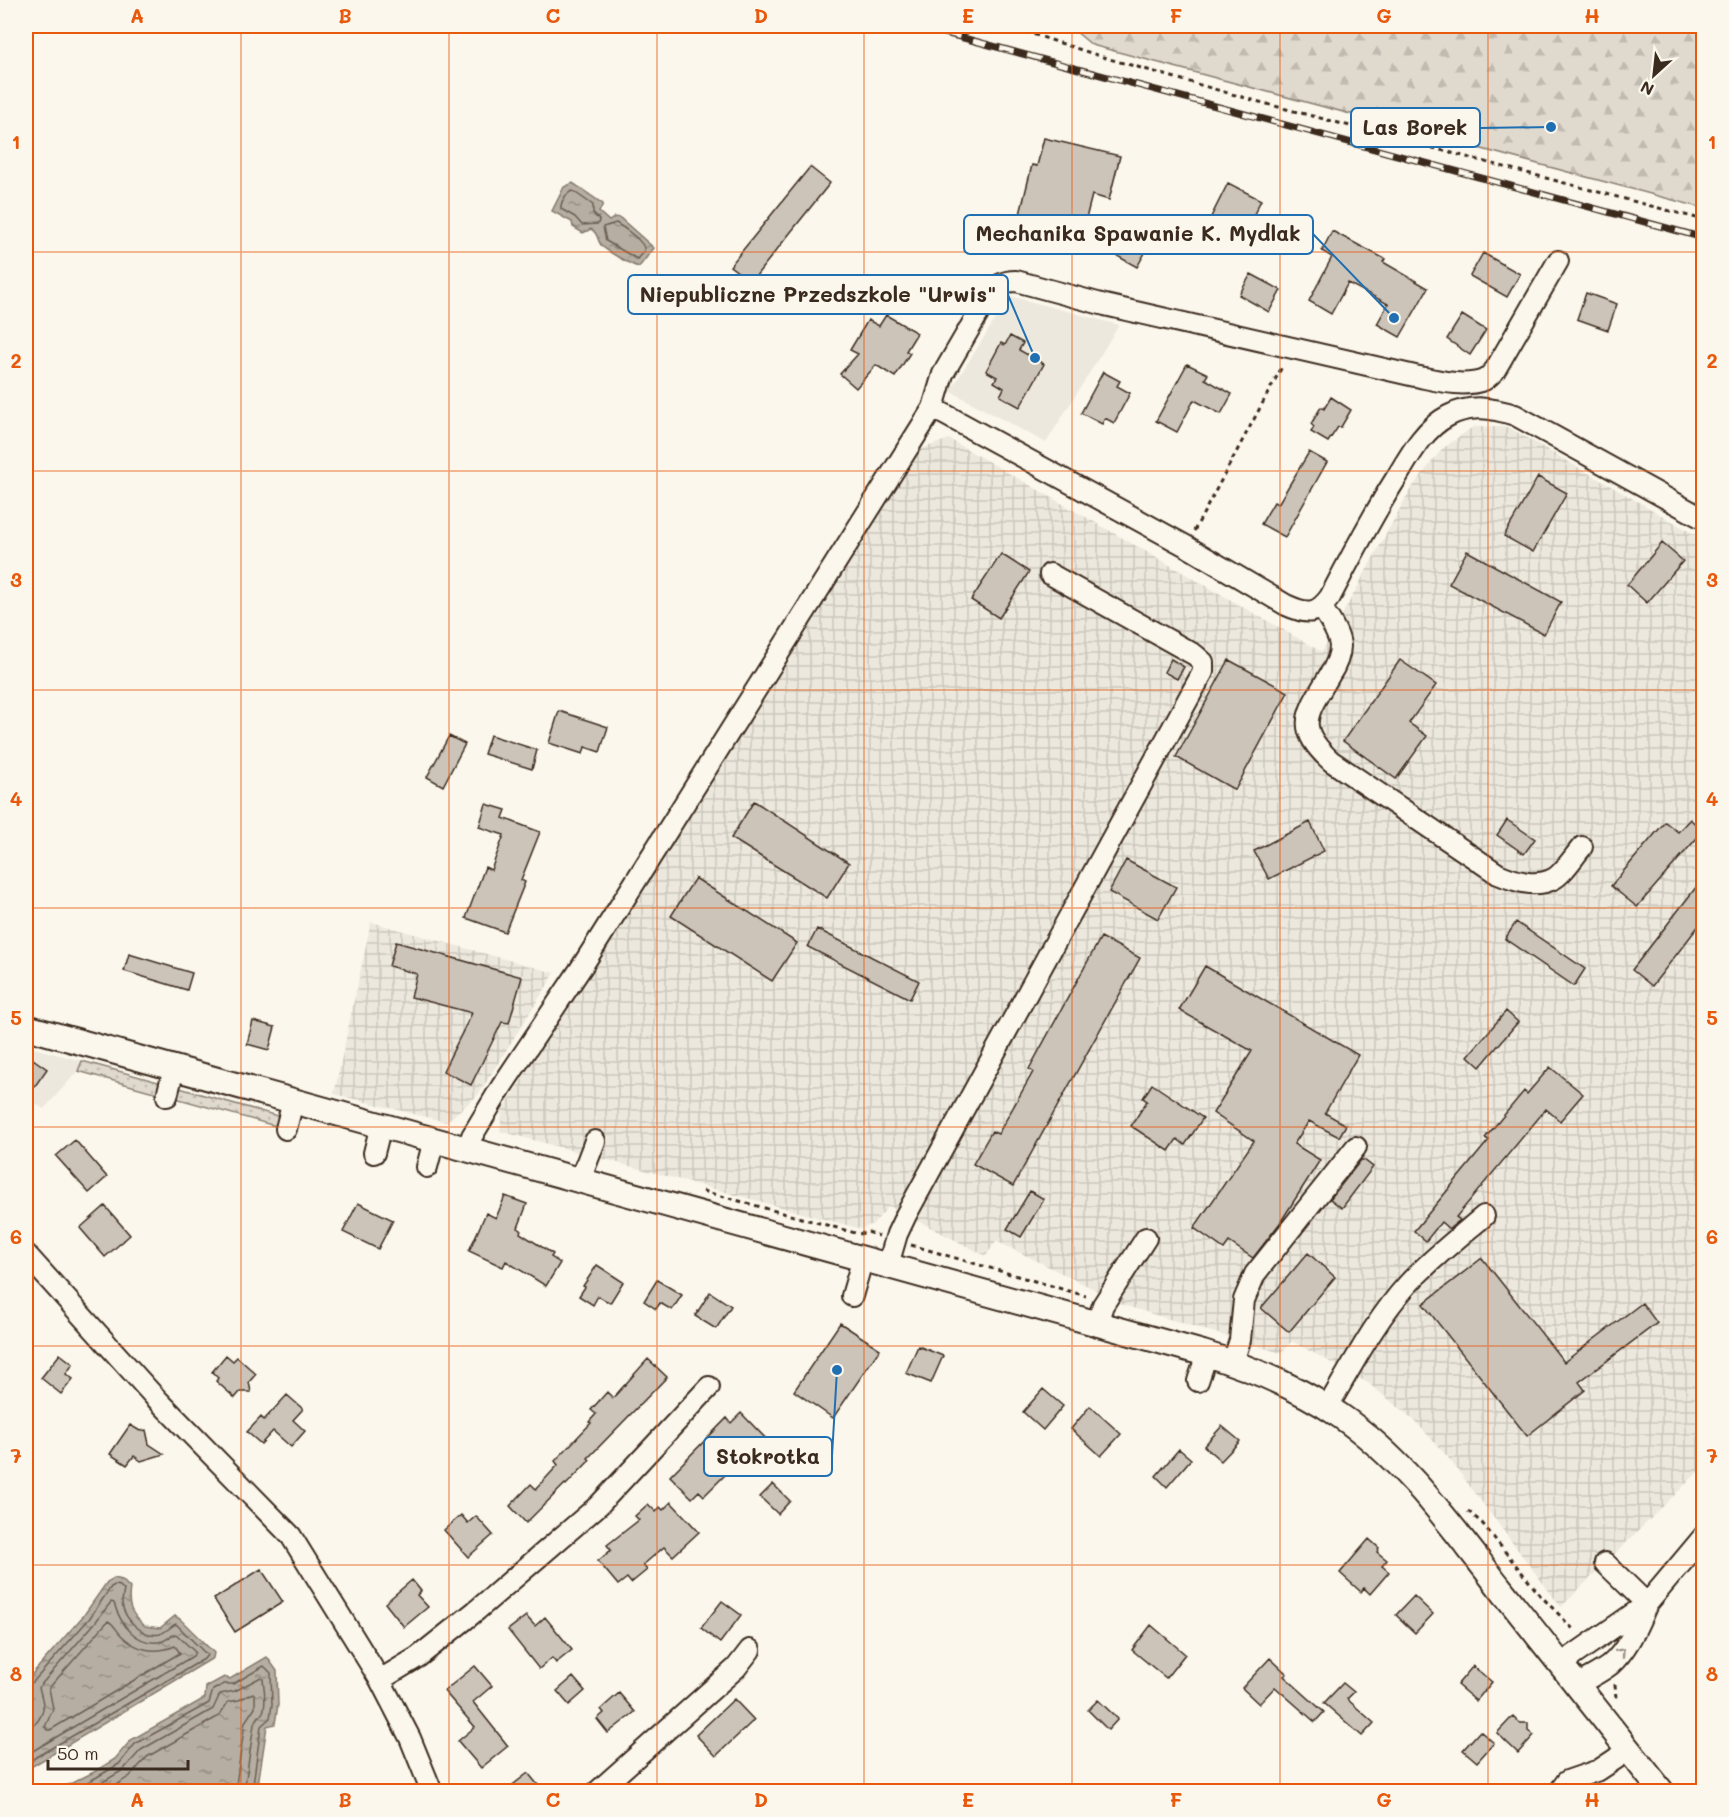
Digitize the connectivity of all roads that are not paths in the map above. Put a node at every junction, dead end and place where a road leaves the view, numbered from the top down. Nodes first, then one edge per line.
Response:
1 (1558, 261) dead end
2 (933, 408) junction
3 (1704, 519) edge
4 (1050, 574) dead end
5 (1322, 607) junction
6 (1582, 847) dead end
7 (26, 1027) edge
8 (174, 1068) junction
9 (167, 1096) dead end
10 (293, 1101) junction
11 (381, 1125) junction
12 (286, 1129) dead end
13 (434, 1140) junction
14 (596, 1141) dead end
15 (1356, 1146) dead end
16 (467, 1149) junction
17 (374, 1154) dead end
18 (427, 1167) dead end
19 (580, 1180) junction
20 (1484, 1216) dead end
21 (1146, 1238) dead end
22 (26, 1254) edge
23 (863, 1258) junction
24 (888, 1265) junction
25 (852, 1296) dead end
26 (1097, 1323) junction
27 (1207, 1354) junction
28 (1233, 1362) junction
29 (1198, 1381) dead end
30 (709, 1387) dead end
31 (1327, 1407) junction
32 (1704, 1536) edge
33 (1605, 1563) dead end
34 (1647, 1604) junction
35 (750, 1650) dead end
36 (1561, 1664) junction
37 (380, 1680) junction
38 (1578, 1685) junction
39 (1629, 1750) junction
40 (432, 1791) edge
41 (597, 1791) edge
42 (1559, 1791) edge
43 (1662, 1791) edge

1 - 2 street
2 - 5 street
2 - 16 street
3 - 5 street
4 - 24 street
5 - 6 street
7 - 8 main road
8 - 9 street
8 - 10 main road
10 - 11 main road
10 - 12 street
11 - 13 main road
11 - 17 street
13 - 16 main road
13 - 18 street
14 - 19 street
15 - 28 street
16 - 19 main road
19 - 23 main road
20 - 31 street
21 - 26 street
22 - 37 street
23 - 24 main road
23 - 25 street
24 - 26 main road
26 - 27 main road
27 - 28 main road
27 - 29 street
28 - 31 main road
30 - 37 street
31 - 36 main road
32 - 34 street
33 - 34 street
34 - 36 street
38 -> 34 street
35 - 41 street
36 - 38 main road
37 - 40 street
38 - 39 main road
39 - 42 street
39 - 43 main road

